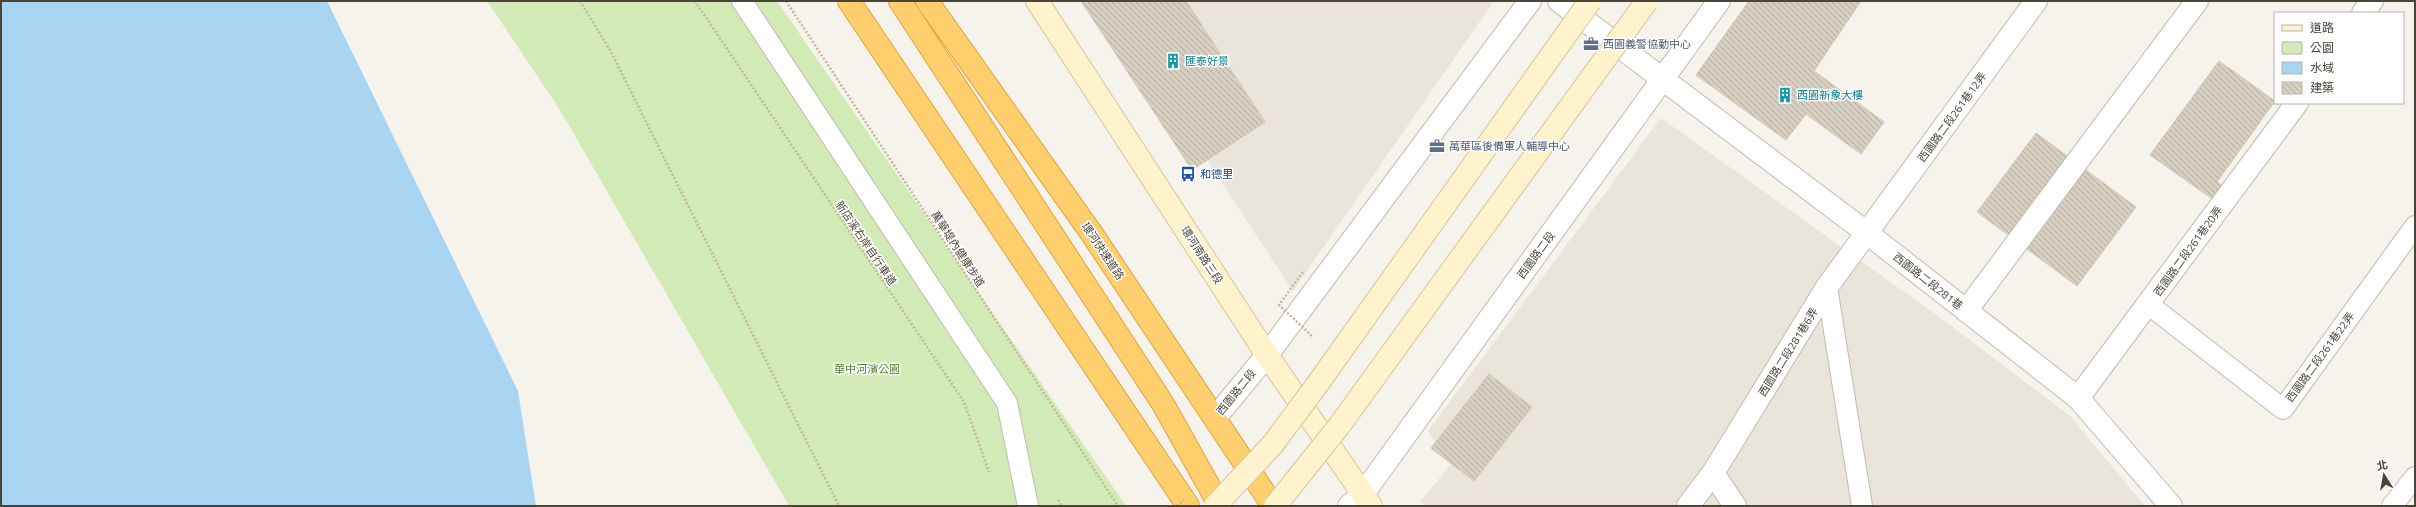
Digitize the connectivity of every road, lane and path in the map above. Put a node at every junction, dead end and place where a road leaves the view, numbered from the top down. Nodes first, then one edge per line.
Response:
1 (580, 1) edge
2 (695, 1) edge
3 (742, 1) edge
4 (786, 1) edge
5 (849, 1) edge
6 (900, 1) edge
7 (928, 1) edge
8 (1037, 1) edge
9 (1530, 1) edge
10 (1559, 1) edge
11 (1590, 1) edge
12 (1647, 1) edge
13 (1719, 1) edge
14 (2036, 1) edge
15 (2197, 1) edge
16 (2372, 1) edge
17 (2364, 12) edge
18 (1663, 80) junction
19 (2296, 104) edge
20 (2415, 226) edge
21 (1867, 233) junction
22 (1303, 272) dead end
23 (1827, 287) junction
24 (2148, 304) junction
25 (1966, 311) junction
26 (1313, 338) dead end
27 (1267, 355) junction
28 (2078, 398) junction
29 (1215, 418) junction
30 (1713, 473) junction
31 (990, 476) dead end
32 (2415, 477) edge
33 (1361, 502) edge
34 (1218, 505) edge
35 (839, 506) edge
36 (1028, 506) edge
37 (1118, 506) edge
38 (1188, 506) edge
39 (1274, 506) edge
40 (1688, 506) edge
41 (1735, 506) edge
42 (1862, 506) edge
43 (2171, 506) edge
44 (2392, 506) edge

1 - 35 path
2 - 31 path, 新店溪右岸自行車道
3 - 36 lane
4 - 37 path, 萬華堤內健康步道
5 - 38 highway
6 - 34 highway
7 - 29 highway, 環河快速道路
8 - 27 main road, 環河南路三段
9 - 27 street, 西園路二段
10 - 18 street, 西園路二段281巷
11 - 34 main road, bridge
12 - 39 main road, bridge
13 - 18 street, 西園路二段
14 - 21 street, 西園路二段261巷12弄
15 - 25 street
16 - 17 street
18 - 21 street, 西園路二段281巷
18 - 33 street, 西園路二段
19 - 24 street, 西園路二段261巷20弄
20 - 24 lane, 西園路二段261巷22弄
21 - 23 street, 西園路二段281巷6弄
21 - 25 street, 西園路二段281巷
22 - 26 path, bridge
23 - 30 street, 西園路二段281巷6弄
23 - 42 lane
24 - 28 street, 西園路二段261巷20弄
25 - 28 street, 西園路二段281巷
27 - 29 street, 西園路二段
27 - 33 main road, 環河南路三段
28 - 43 street, 西園路二段281巷
29 - 39 highway, 環河快速道路
30 - 40 street, 西園路二段281巷6弄
30 - 41 street
32 - 44 lane

